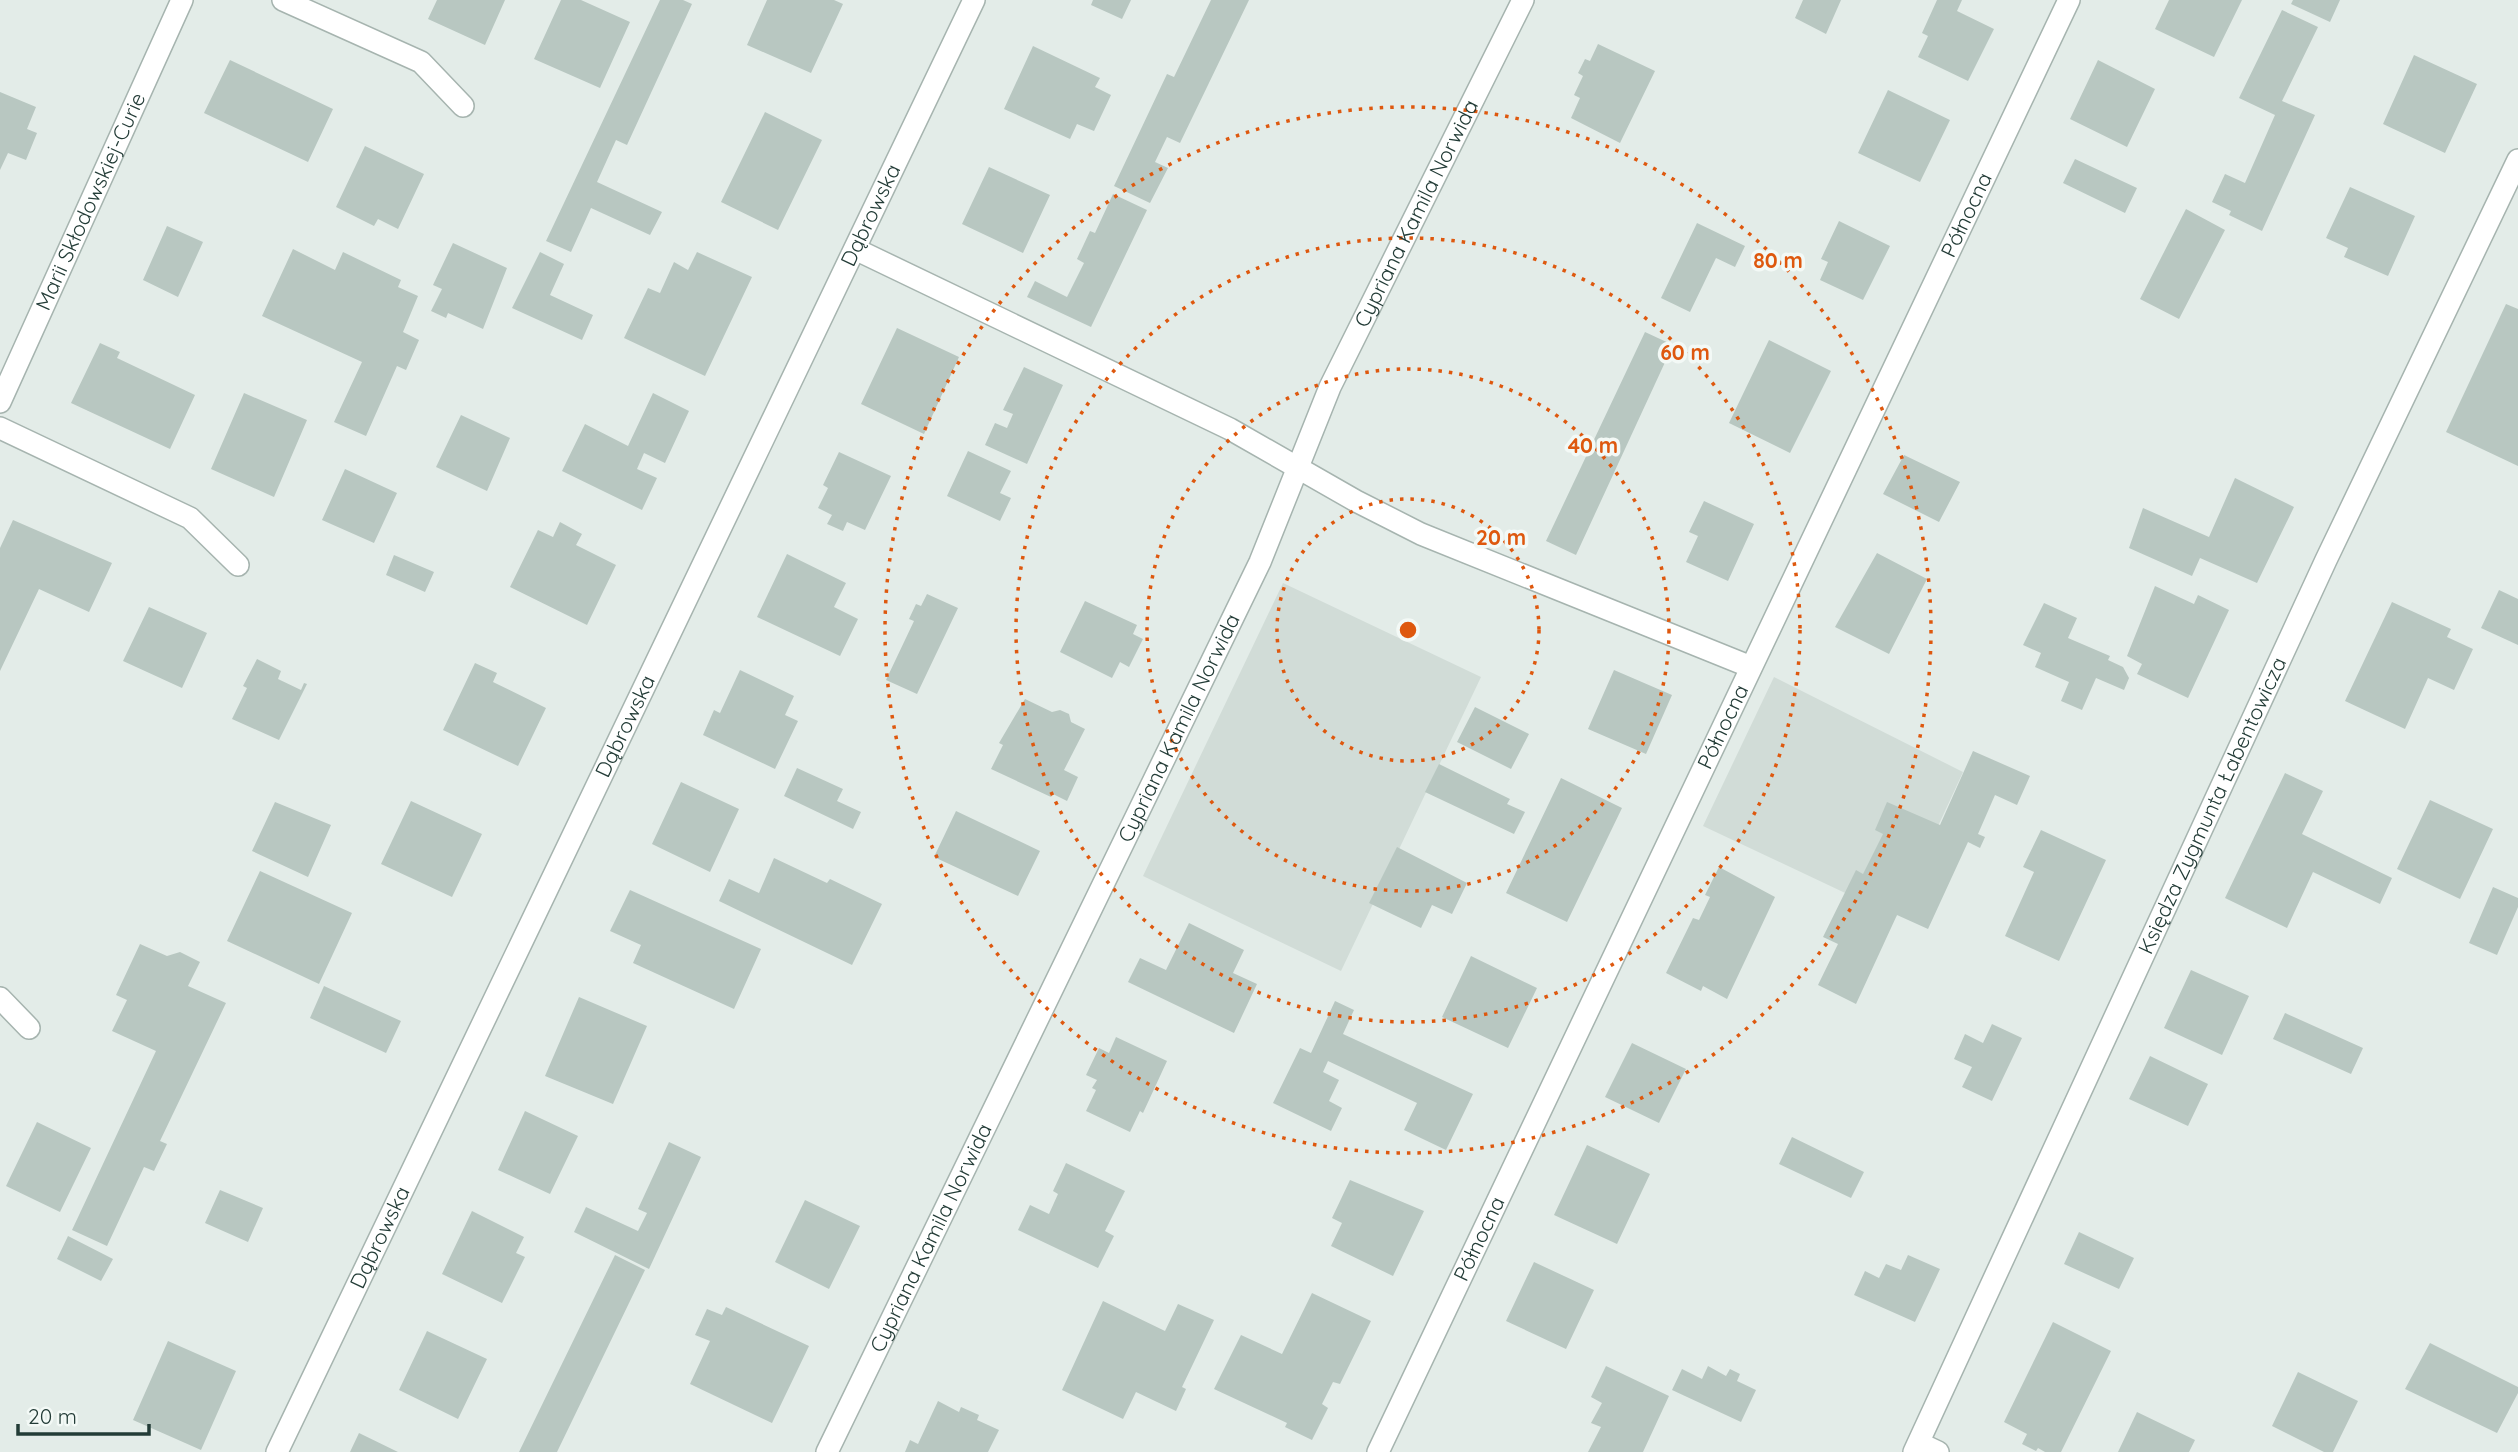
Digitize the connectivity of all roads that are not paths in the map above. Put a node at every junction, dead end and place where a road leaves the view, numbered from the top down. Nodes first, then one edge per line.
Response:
1 (182, 0) edge
2 (283, 0) edge
3 (974, 0) edge
4 (1523, 0) edge
5 (2069, 0) edge
6 (463, 106) dead end
7 (2518, 160) edge
8 (855, 249) junction
9 (0, 402) edge
10 (0, 428) edge
11 (1298, 469) junction
12 (238, 565) dead end
13 (1751, 667) junction
14 (0, 998) edge
15 (29, 1028) dead end
16 (1924, 1449) edge
17 (277, 1452) edge
18 (827, 1452) edge
19 (1378, 1452) edge

1 - 9 street, Marii Skłodowskiej-Curie
2 - 6 street
3 - 8 street, Dąbrowska
4 - 11 street, Cypriana Kamila Norwida
5 - 13 street, Północna
7 - 16 street, Księdza Zygmunta Łabentowicza
8 - 11 street
8 - 17 street, Dąbrowska
10 - 12 street
11 - 13 street
11 - 18 street, Cypriana Kamila Norwida
13 - 19 street, Północna
14 - 15 street

